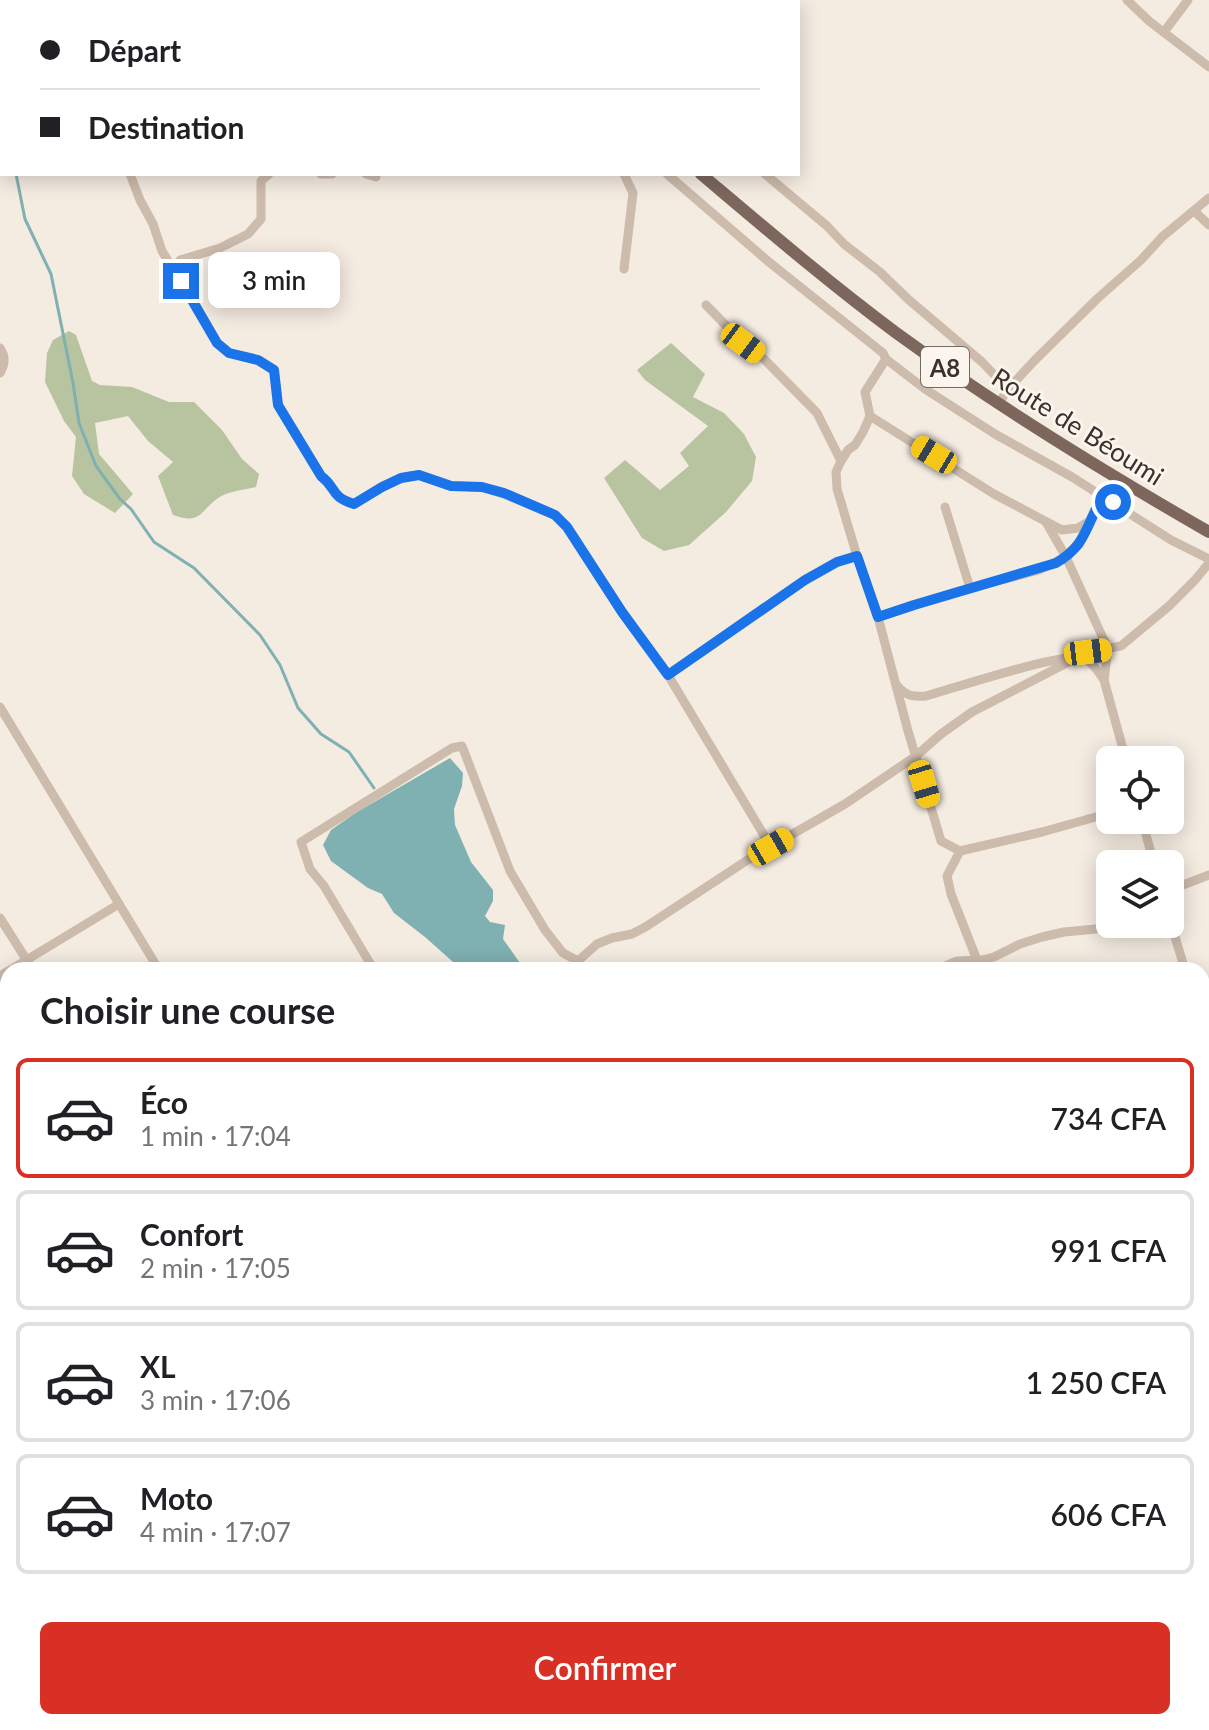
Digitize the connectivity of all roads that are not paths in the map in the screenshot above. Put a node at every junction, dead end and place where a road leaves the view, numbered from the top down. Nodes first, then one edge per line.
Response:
1 (1127, 0) edge
2 (1188, 0) edge
3 (1164, 32) junction
4 (1209, 67) edge
5 (131, 176) edge
6 (267, 176) edge
7 (373, 176) edge
8 (625, 176) edge
9 (669, 176) edge
10 (703, 176) edge
11 (767, 176) edge
12 (376, 177) dead end
13 (1209, 198) edge
14 (1194, 211) junction
15 (1209, 225) edge
16 (624, 269) dead end
17 (174, 270) junction
18 (706, 305) dead end
19 (0, 348) edge
20 (886, 359) junction
21 (0, 373) edge
22 (1008, 389) junction
23 (999, 403) junction
24 (870, 416) junction
25 (841, 461) junction
26 (1103, 497) junction
27 (945, 507) dead end
28 (1090, 521) junction
29 (1046, 522) junction
30 (1209, 532) edge
31 (857, 556) junction
32 (1066, 557) junction
33 (1209, 561) edge
34 (970, 588) junction
35 (878, 617) junction
36 (1108, 649) junction
37 (1080, 656) junction
38 (668, 675) junction
39 (1104, 680) junction
40 (895, 682) junction
41 (0, 707) edge
42 (1122, 746) edge
43 (916, 756) junction
44 (1096, 817) edge
45 (771, 847) junction
46 (960, 851) junction
47 (1209, 875) edge
48 (1184, 885) edge
49 (119, 904) junction
50 (0, 918) edge
51 (1096, 929) edge
52 (1175, 938) edge
53 (27, 960) junction
54 (977, 960) junction
55 (24, 962) edge
56 (154, 962) edge
57 (369, 962) edge
58 (574, 962) edge
59 (582, 962) edge
60 (955, 962) edge
61 (1183, 962) edge

1 - 3 street
2 - 3 street
3 - 4 street
5 - 17 street
6 - 17 street
7 - 12 street
8 - 16 street
9 - 20 street
10 - 23 main road, Route de Béoumi / A8
11 - 22 street
13 - 14 street
14 - 15 street
14 - 22 street
17 - 38 street
18 - 25 street
19 - 21 street
20 - 24 street
20 - 26 street
22 - 23 street
23 - 30 main road, Route de Béoumi / A8
24 - 25 street
24 - 29 street
25 - 31 street
26 - 28 street
26 - 33 street
27 - 34 street
28 - 29 street
28 - 32 street
29 - 32 street
31 - 35 street
31 - 38 street
32 - 34 street
32 - 36 street
33 - 36 street
34 - 35 street
35 - 40 street
36 - 37 street
36 - 39 street
37 - 39 street
37 - 40 street
37 - 43 street
38 - 45 street
39 - 42 street
40 - 43 street
41 - 49 street
43 - 45 street
43 - 46 street
44 - 46 street
45 - 59 street
46 - 54 street
47 - 48 street
49 - 53 street
49 - 56 street
50 - 53 street
51 - 54 street
52 - 61 street
53 - 55 street
54 - 60 street
57 - 58 street

